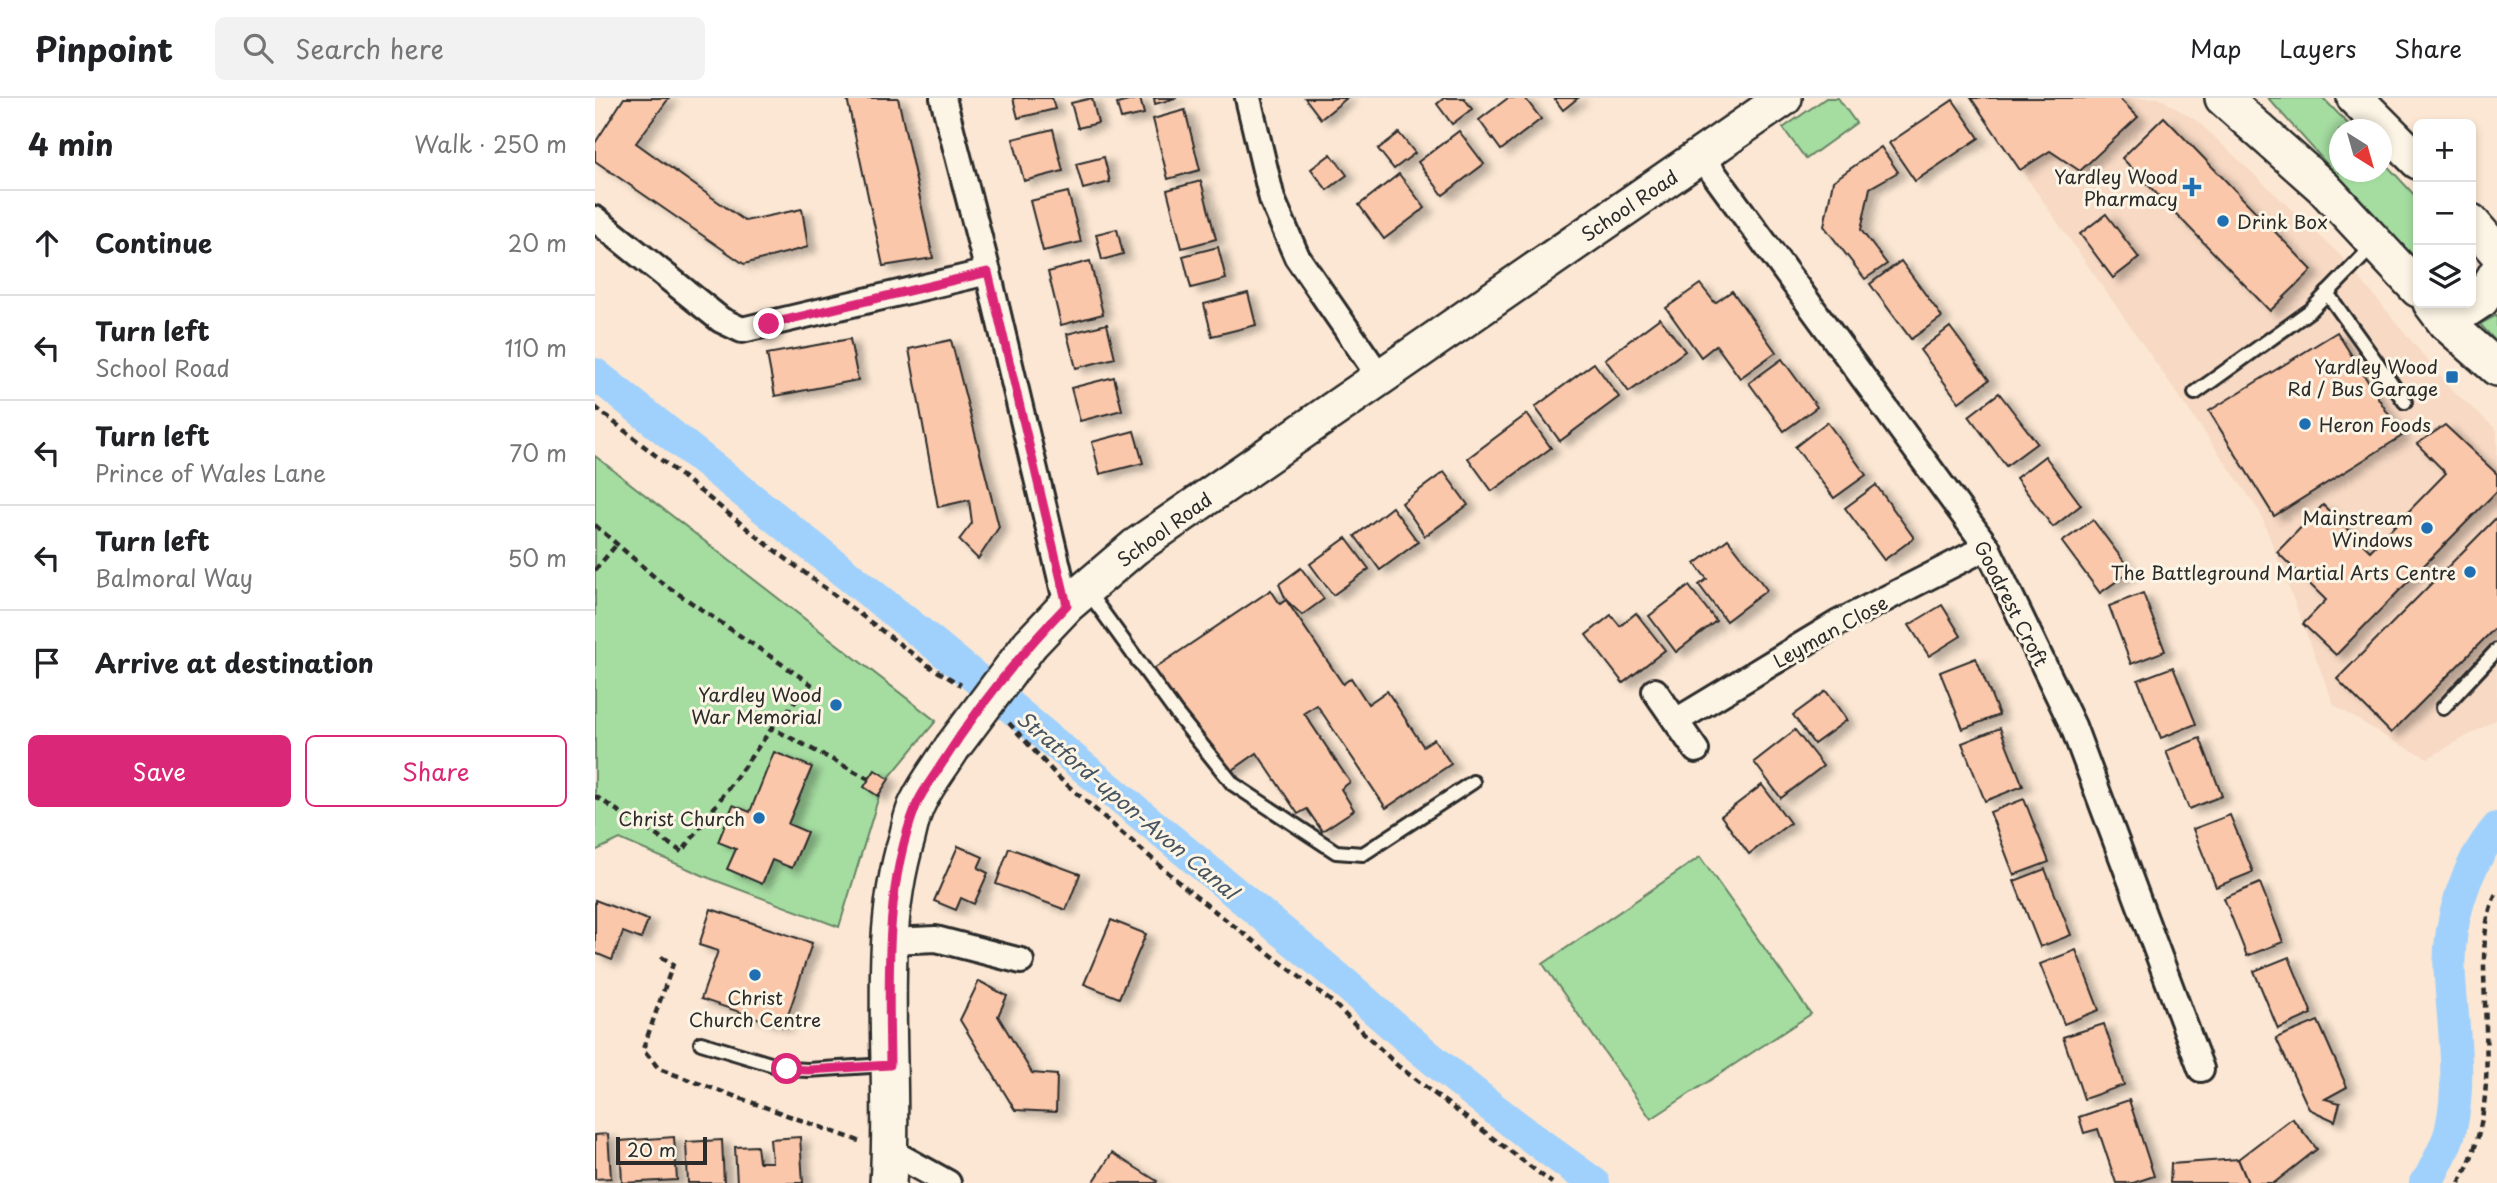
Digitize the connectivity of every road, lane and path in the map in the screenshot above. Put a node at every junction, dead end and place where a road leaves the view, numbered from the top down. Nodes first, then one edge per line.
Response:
1 (943, 98) edge
2 (1248, 98) edge
3 (1784, 98) edge
4 (2223, 98) edge
5 (2355, 98) edge
6 (1702, 156) junction
7 (2413, 156) edge
8 (595, 219) edge
9 (2476, 228) edge
10 (2375, 243) junction
11 (2497, 252) edge
12 (988, 272) junction
13 (2497, 273) edge
14 (2413, 284) edge
15 (2327, 293) junction
16 (2439, 313) edge
17 (2497, 368) edge
18 (1380, 376) junction
19 (2195, 393) dead end
20 (2405, 402) dead end
21 (595, 407) edge
22 (595, 525) edge
23 (617, 544) junction
24 (1987, 547) junction
25 (595, 570) edge
26 (1076, 597) junction
27 (2497, 650) edge
28 (1655, 691) dead end
29 (971, 692) dead end
30 (2444, 708) dead end
31 (1001, 716) dead end
32 (1676, 721) junction
33 (772, 728) junction
34 (1696, 750) dead end
35 (869, 779) dead end
36 (1473, 782) dead end
37 (595, 796) edge
38 (2497, 891) edge
39 (891, 942) junction
40 (1021, 961) dead end
41 (701, 1043) dead end
42 (890, 1065) junction
43 (2201, 1069) dead end
44 (889, 1167) edge
45 (948, 1183) edge
46 (1552, 1183) edge
47 (2459, 1183) edge

1 - 12 street
2 - 18 street
3 - 6 street, School Road
4 - 10 street
5 - 7 street
6 - 18 street, School Road
6 - 24 street, Goodrest Croft
8 - 12 street
9 - 11 street
10 - 14 street
10 - 15 lane
12 - 26 street
13 - 16 street
15 - 19 lane
15 - 20 lane
16 - 17 street
18 - 26 street, School Road
21 - 29 path
22 - 23 path
23 - 25 path
23 - 33 path
24 - 32 street, Leyman Close
24 - 43 street, Goodrest Croft
26 - 36 lane
26 - 39 street, School Road, bridge
27 - 30 lane
28 - 32 street
31 - 46 path
32 - 34 street
33 - 35 path
33 - 37 path
38 - 47 path
39 - 40 street
39 - 42 street, School Road
41 - 42 lane
42 - 44 street, School Road
44 - 45 street

